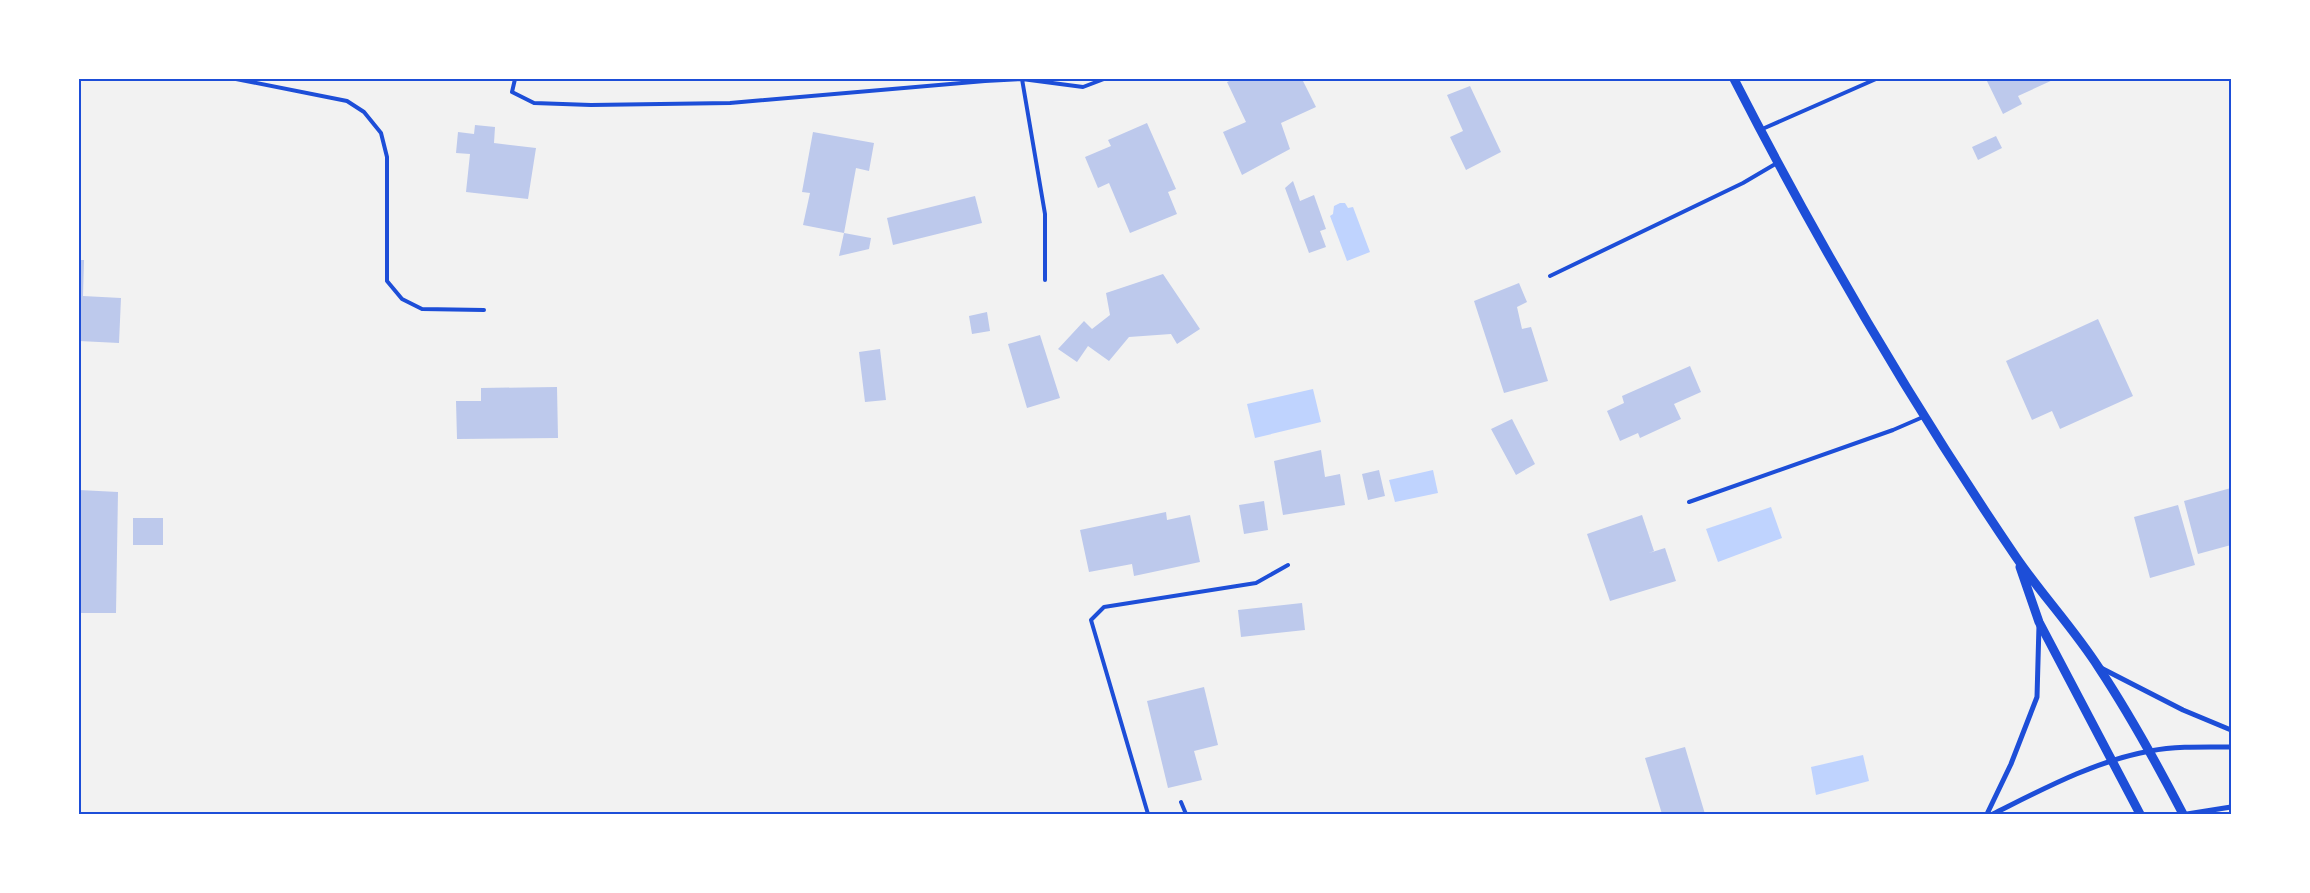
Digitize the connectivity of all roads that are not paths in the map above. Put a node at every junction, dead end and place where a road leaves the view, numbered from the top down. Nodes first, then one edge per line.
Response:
1 (236, 79) edge
2 (514, 79) edge
3 (1022, 79) edge
4 (1104, 79) edge
5 (1734, 79) edge
6 (1876, 79) edge
7 (1760, 130) junction
8 (1778, 163) junction
9 (1550, 276) dead end
10 (1045, 280) dead end
11 (484, 310) dead end
12 (1925, 416) junction
13 (1689, 502) dead end
14 (2017, 558) junction
15 (1288, 565) dead end
16 (2039, 622) junction
17 (2098, 666) junction
18 (2231, 730) edge
19 (2231, 747) edge
20 (2150, 751) junction
21 (2112, 762) junction
22 (1181, 802) dead end
23 (2231, 807) edge
24 (1148, 814) edge
25 (1186, 814) edge
26 (1987, 814) edge
27 (1993, 814) edge
28 (2140, 814) edge
29 (2185, 814) edge

1 - 11 lane
2 - 3 lane
3 - 4 lane
3 - 10 lane
5 - 7 street
6 - 7 lane
7 - 8 street
8 - 9 lane
8 - 12 street
12 - 13 lane
12 - 14 street
14 - 16 street
14 - 17 street
15 - 24 lane
16 - 21 street
16 - 26 street
17 - 18 street
17 - 20 street
19 - 20 street
20 - 21 street
20 - 29 street
21 - 27 street
21 - 28 street
22 - 25 lane
23 - 29 street

